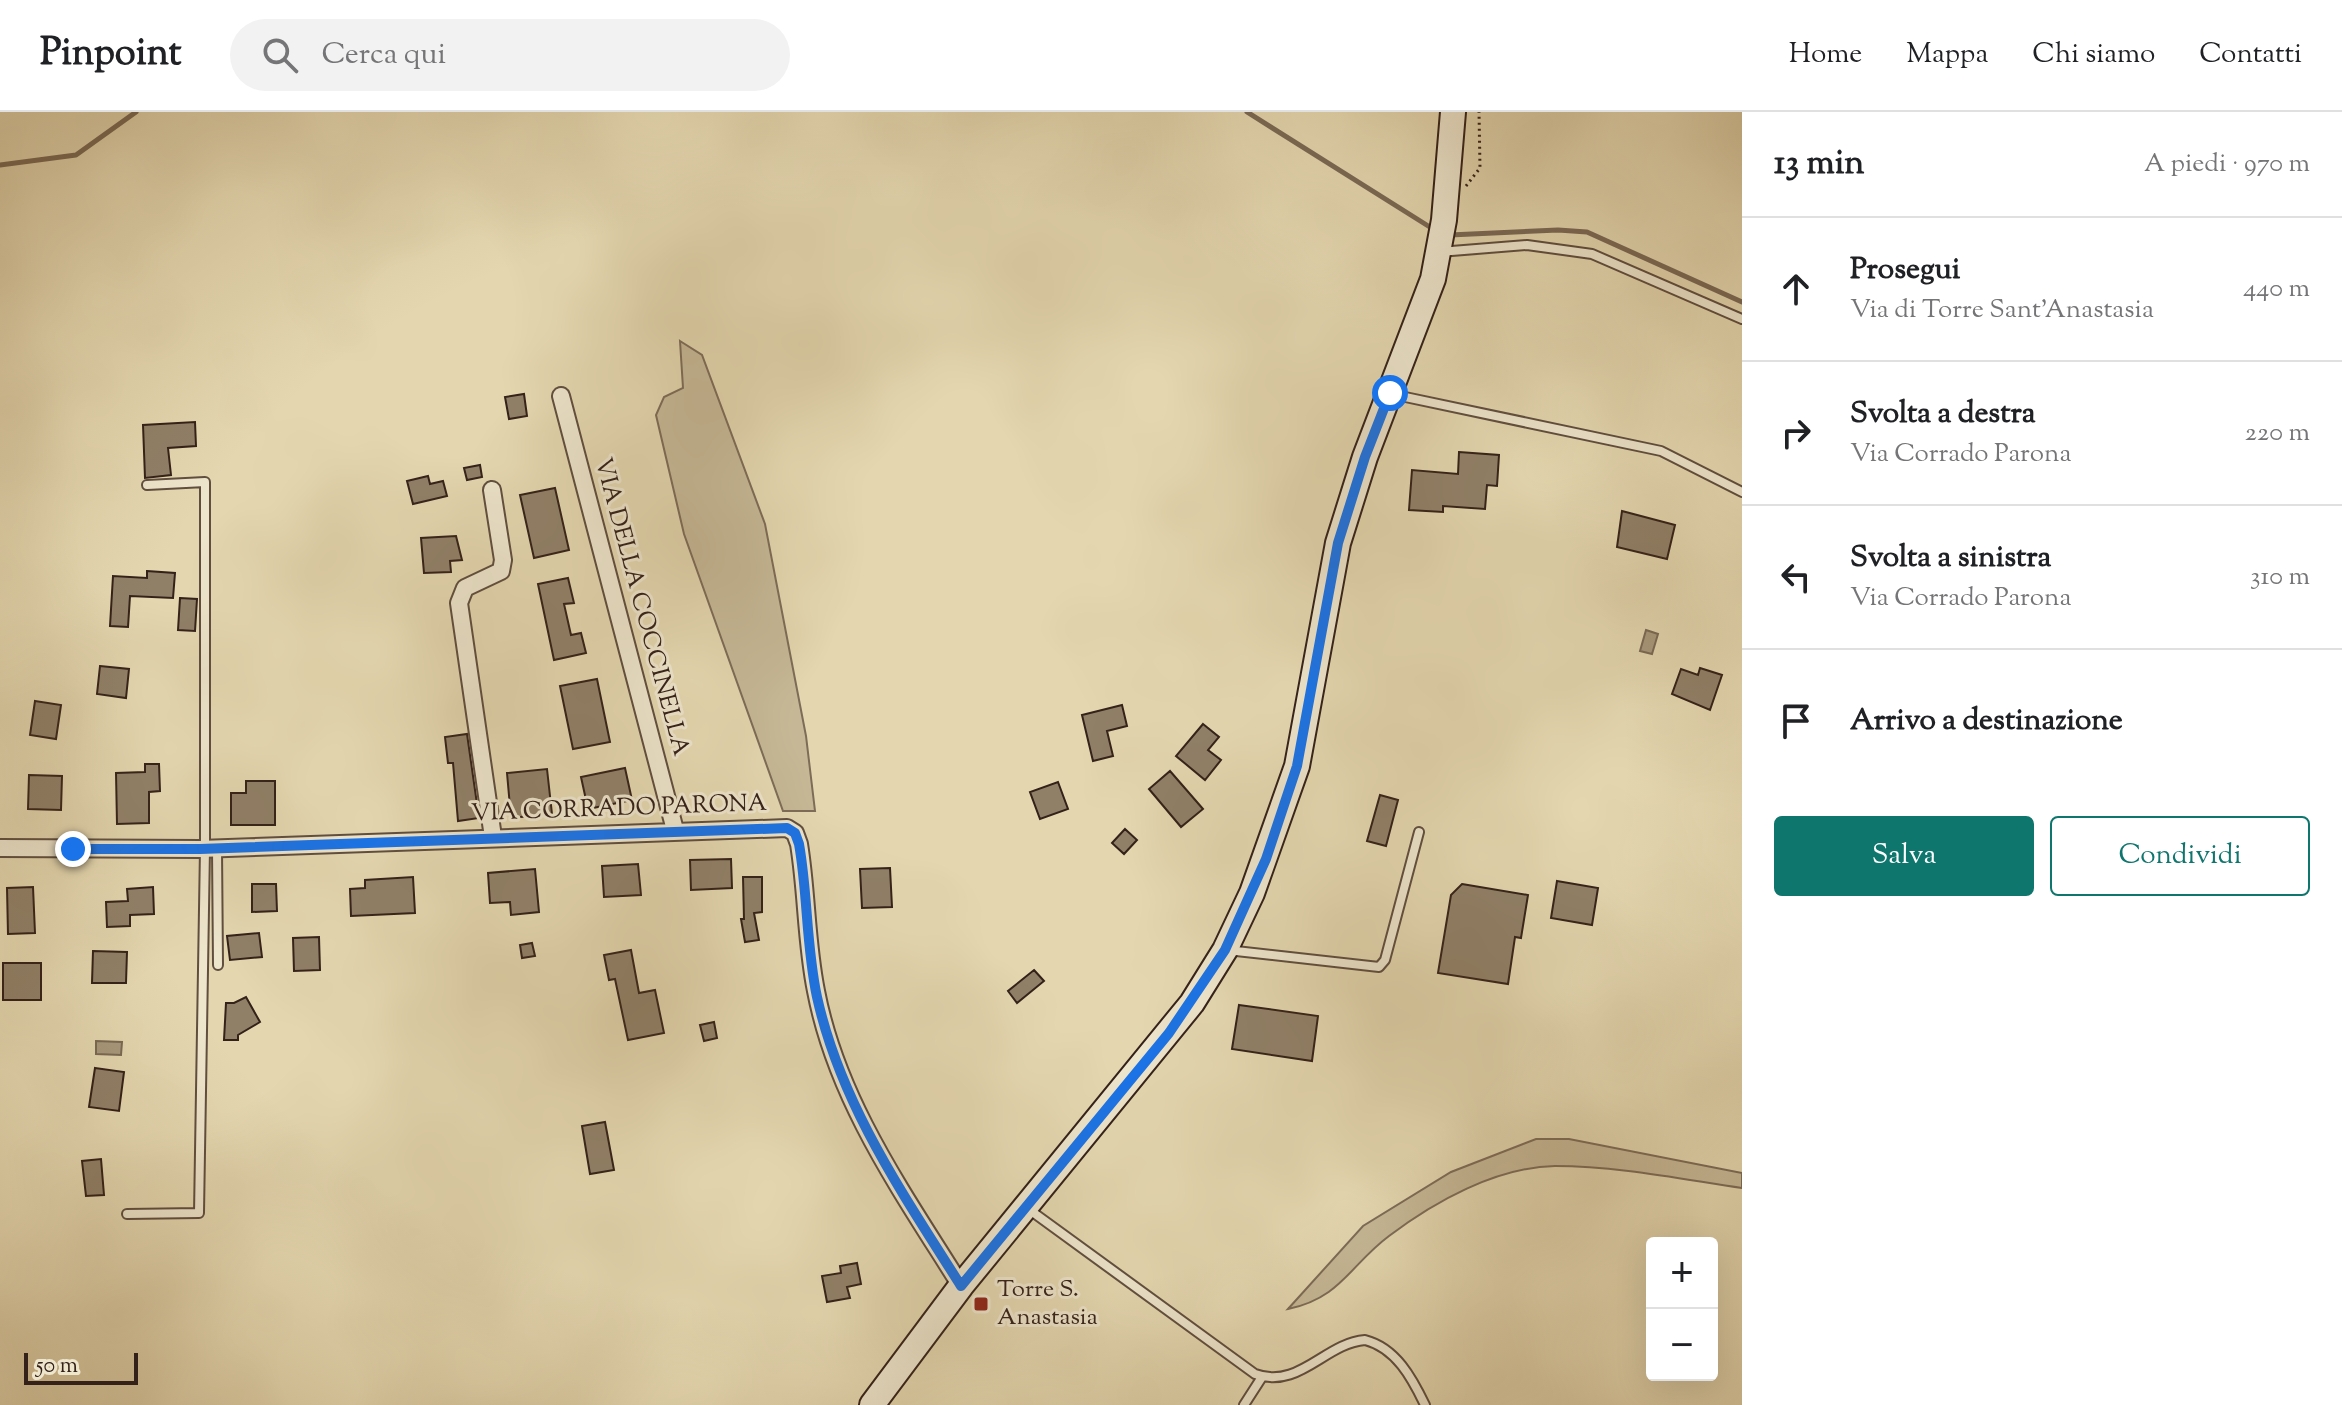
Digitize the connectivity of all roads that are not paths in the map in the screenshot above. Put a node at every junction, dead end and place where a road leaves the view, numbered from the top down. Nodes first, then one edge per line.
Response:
1 (1453, 112) edge
2 (1439, 250) junction
3 (1742, 319) edge
4 (1390, 393) junction
5 (561, 396) dead end
6 (147, 485) dead end
7 (492, 490) dead end
8 (1742, 492) edge
9 (675, 830) junction
10 (1419, 832) dead end
11 (493, 837) junction
12 (0, 848) edge
13 (211, 848) junction
14 (1225, 950) junction
15 (218, 965) dead end
16 (1026, 1207) junction
17 (127, 1214) dead end
18 (961, 1286) junction
19 (1262, 1377) junction
20 (872, 1405) edge
21 (1244, 1405) edge
22 (1425, 1405) edge

1 - 2 street
2 - 3 lane
2 - 4 street
4 - 8 lane
4 - 14 street
5 - 9 street, VIA DELLA COCCINELLA
6 - 13 lane
7 - 11 street
9 - 11 street, VIA CORRADO PARONA
9 - 18 street, VIA CORRADO PARONA
10 - 14 lane
11 - 13 street, VIA CORRADO PARONA
12 - 13 street, VIA CORRADO PARONA
13 - 15 lane
13 - 17 lane
14 - 16 street
16 - 18 street
16 - 19 lane
18 - 20 street
19 - 21 lane
19 - 22 lane

